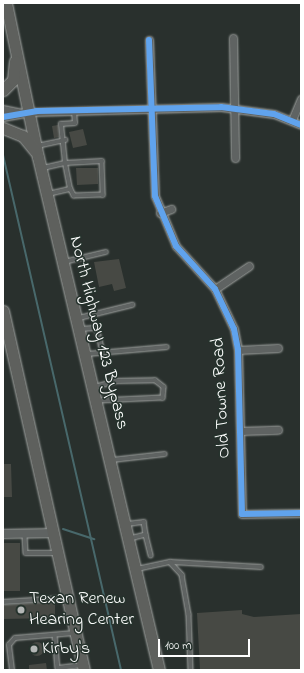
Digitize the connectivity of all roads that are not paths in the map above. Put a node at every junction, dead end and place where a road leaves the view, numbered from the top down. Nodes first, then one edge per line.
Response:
1 (6, 3) edge
2 (233, 38) dead end
3 (149, 40) dead end
4 (14, 45) junction
5 (3, 90) edge
6 (301, 99) edge
7 (233, 108) junction
8 (3, 110) edge
9 (74, 110) junction
10 (150, 110) junction
11 (25, 113) junction
12 (3, 117) edge
13 (292, 120) junction
14 (301, 125) edge
15 (3, 128) edge
16 (65, 140) junction
17 (37, 151) junction
18 (235, 158) dead end
19 (66, 163) junction
20 (41, 168) junction
21 (70, 189) junction
22 (47, 194) junction
23 (171, 209) dead end
24 (160, 213) junction
25 (106, 252) dead end
26 (64, 262) junction
27 (249, 266) dead end
28 (215, 289) junction
29 (132, 305) dead end
30 (3, 311) edge
31 (80, 323) junction
32 (167, 347) dead end
33 (278, 348) dead end
34 (238, 350) junction
35 (103, 352) junction
36 (87, 354) junction
37 (95, 387) junction
38 (98, 401) junction
39 (278, 430) dead end
40 (240, 431) junction
41 (165, 454) dead end
42 (112, 460) junction
43 (301, 513) edge
44 (127, 524) junction
45 (54, 533) junction
46 (3, 534) edge
47 (25, 534) junction
48 (146, 535) junction
49 (130, 539) junction
50 (58, 552) junction
51 (151, 555) dead end
52 (170, 562) junction
53 (261, 567) dead end
54 (137, 569) junction
55 (69, 598) junction
56 (3, 602) edge
57 (76, 632) junction
58 (55, 635) junction
59 (83, 668) edge
60 (12, 670) edge
61 (159, 670) edge
62 (191, 670) edge

1 - 4 main road, North Highway 123 Bypass
2 - 7 street
3 - 10 street, Old Towne Road
4 - 5 main road
4 - 11 main road, North Highway 123 Bypass
6 - 13 street
7 - 10 street
7 - 13 street
7 - 18 street
8 - 11 street
9 - 10 street
9 - 11 street
9 - 16 lane
10 - 24 street, Old Towne Road
11 - 12 street
11 - 17 main road, North Highway 123 Bypass
13 - 14 street
15 - 17 main road
16 - 17 lane
16 - 19 lane
17 - 20 main road, North Highway 123 Bypass
19 - 20 lane
19 - 21 lane
19 - 21 lane
20 - 22 main road, North Highway 123 Bypass
21 - 22 lane
22 - 26 main road, North Highway 123 Bypass
23 - 24 street
24 - 28 street, Old Towne Road
25 - 26 lane
26 - 31 main road, North Highway 123 Bypass
27 - 28 street
28 - 34 street, Old Towne Road
29 - 31 lane
30 - 45 main road
31 - 35 lane
31 - 36 main road, North Highway 123 Bypass
32 - 35 lane
33 - 34 street
34 - 40 street, Old Towne Road
35 - 36 lane
36 - 37 main road, North Highway 123 Bypass
37 - 38 main road, North Highway 123 Bypass
37 - 38 lane
38 - 42 main road, North Highway 123 Bypass
39 - 40 street
40 - 43 street, Old Towne Road
41 - 42 lane
42 - 44 main road, North Highway 123 Bypass
44 - 48 lane
44 - 49 main road, North Highway 123 Bypass
45 - 47 street
45 - 50 main road
46 - 47 street
47 - 50 lane
48 - 49 lane
48 - 51 lane
49 - 54 main road, North Highway 123 Bypass
50 - 55 main road
52 - 53 lane
52 - 54 lane
52 - 62 lane
54 - 61 main road, North Highway 123 Bypass
55 - 56 lane
55 - 57 main road
57 - 58 lane
57 - 59 main road
58 - 59 lane
58 - 60 lane

